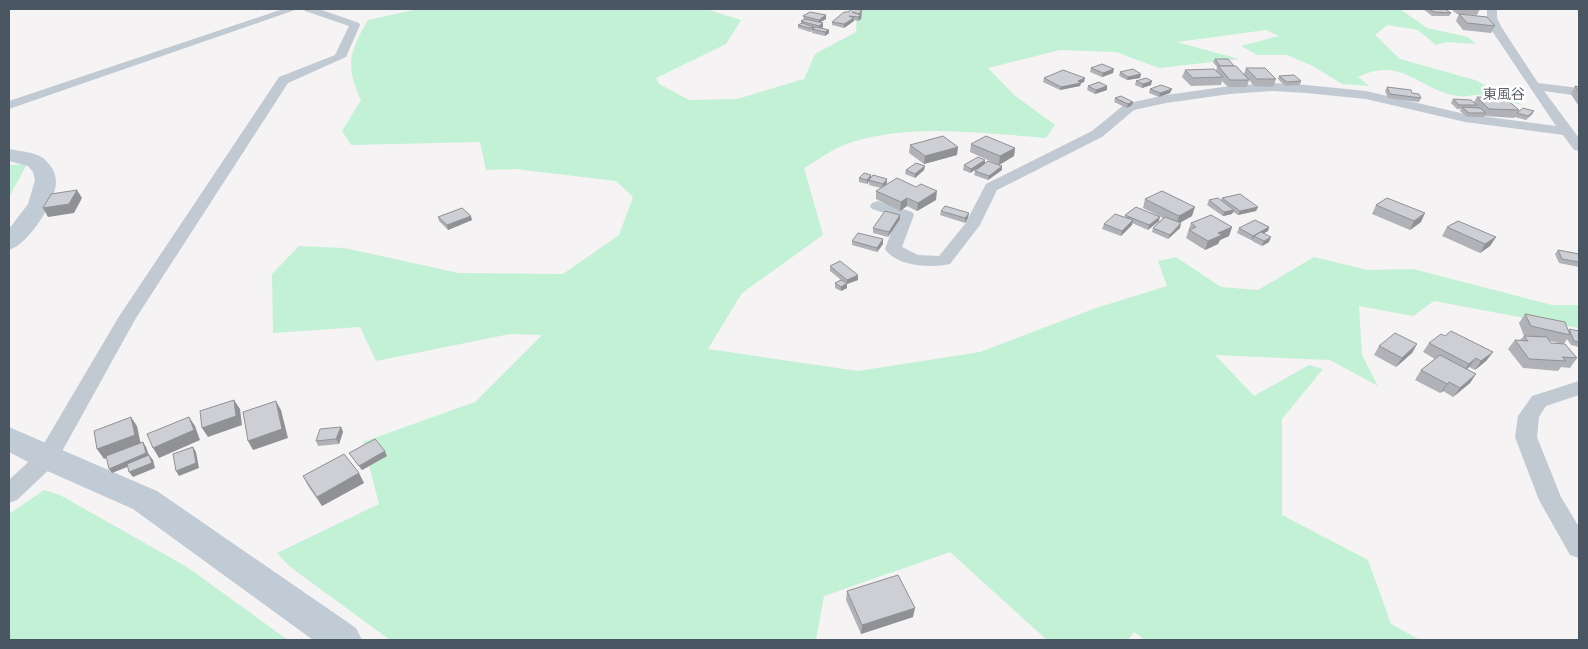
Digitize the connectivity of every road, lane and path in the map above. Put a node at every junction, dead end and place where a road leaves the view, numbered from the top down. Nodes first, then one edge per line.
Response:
1 (293, 9) edge
2 (309, 9) edge
3 (1492, 9) edge
4 (1534, 86) junction
5 (1579, 92) edge
6 (9, 105) edge
7 (1567, 131) junction
8 (1579, 147) edge
9 (9, 156) edge
10 (878, 206) dead end
11 (9, 244) edge
12 (1579, 388) edge
13 (9, 438) edge
14 (47, 458) junction
15 (9, 494) edge
16 (1579, 548) edge
17 (343, 640) edge

1 - 6 street
2 - 14 street
3 - 4 street
4 - 5 street
4 - 7 street
7 - 8 street
7 - 10 street
9 - 11 street
12 - 16 street
13 - 14 street
14 - 15 street
14 - 17 street

